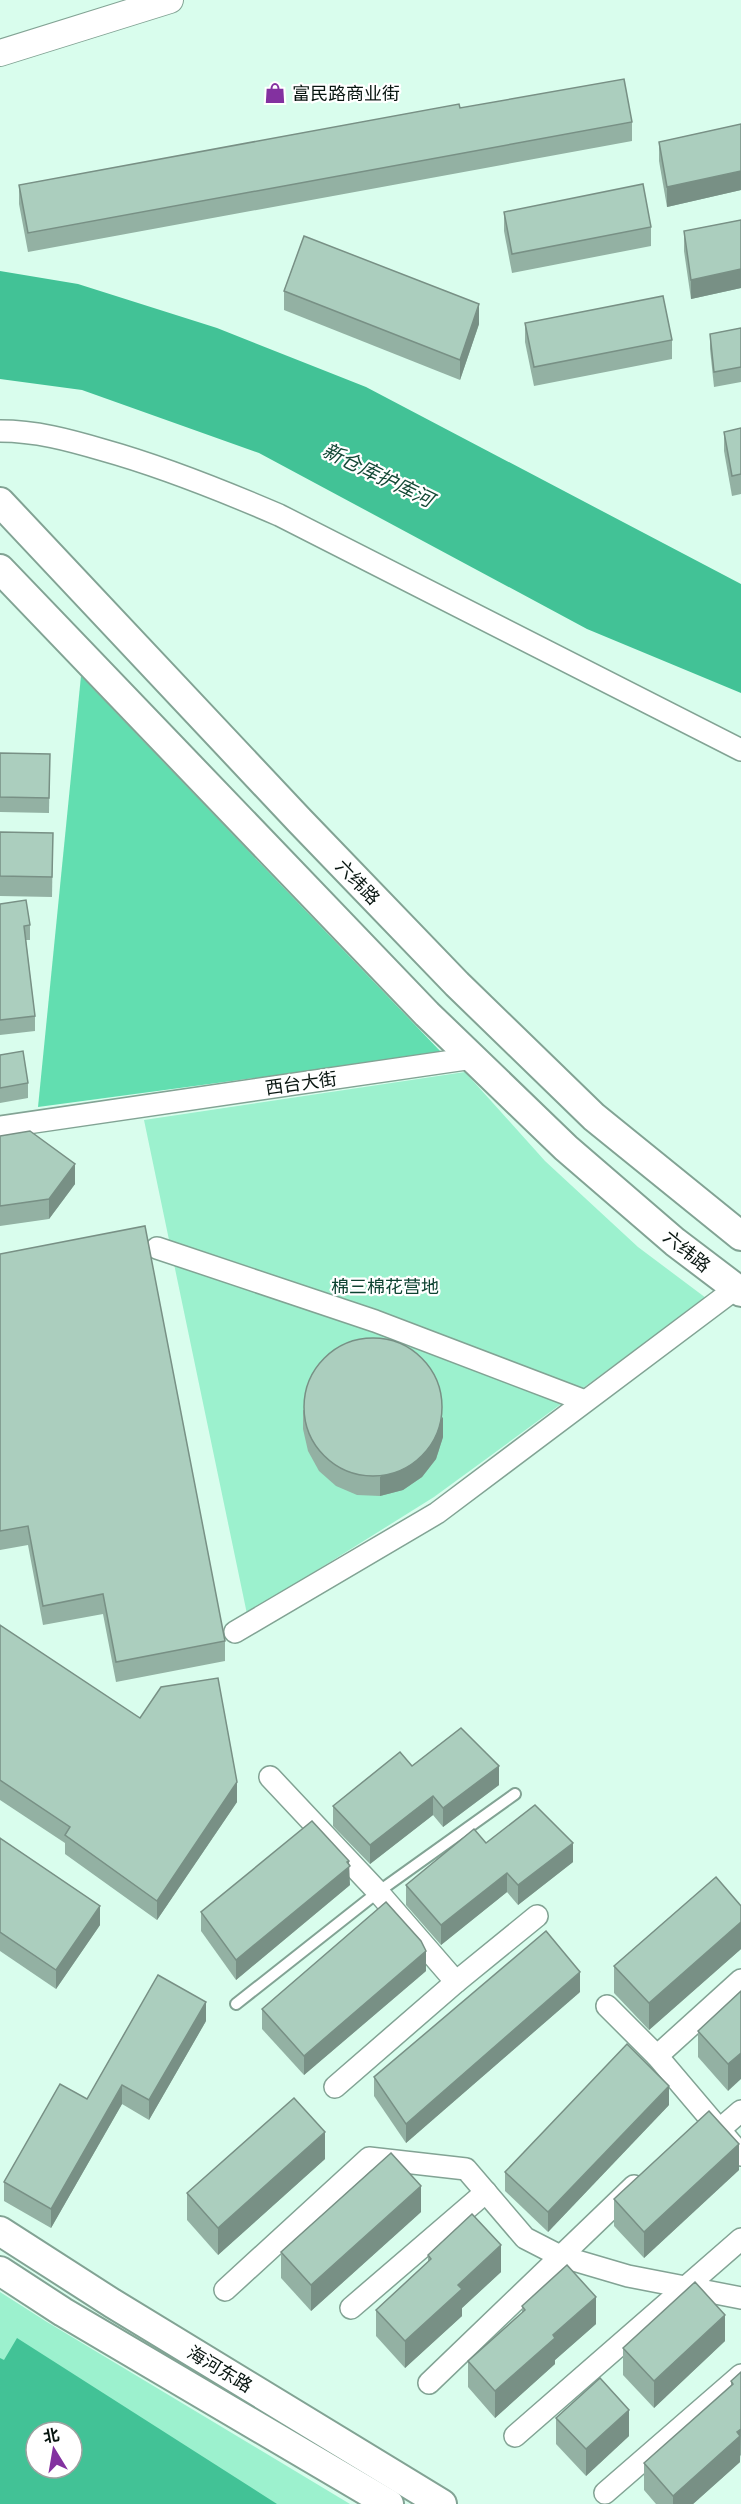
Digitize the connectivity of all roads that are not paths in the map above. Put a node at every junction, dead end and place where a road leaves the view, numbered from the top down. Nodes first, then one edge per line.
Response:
1 (170, 0) edge
2 (0, 53) edge
3 (0, 431) edge
4 (0, 502) edge
5 (0, 569) edge
6 (741, 750) edge
7 (473, 1059) junction
8 (0, 1127) edge
9 (741, 1236) edge
10 (157, 1248) dead end
11 (738, 1290) edge
12 (585, 1401) junction
13 (235, 1632) dead end
14 (270, 1777) dead end
15 (515, 1794) dead end
16 (378, 1892) junction
17 (537, 1916) dead end
18 (741, 1980) edge
19 (456, 1982) junction
20 (236, 2004) dead end
21 (607, 2006) dead end
22 (657, 2056) junction
23 (335, 2087) dead end
24 (741, 2111) edge
25 (713, 2123) junction
26 (690, 2133) edge
27 (741, 2155) edge
28 (647, 2174) edge
29 (486, 2192) junction
30 (0, 2231) edge
31 (741, 2239) edge
32 (560, 2256) junction
33 (0, 2271) edge
34 (684, 2286) junction
35 (225, 2290) dead end
36 (741, 2298) edge
37 (351, 2308) dead end
38 (741, 2375) edge
39 (429, 2382) dead end
40 (515, 2436) dead end
41 (605, 2493) dead end
42 (389, 2504) edge
43 (442, 2504) edge

1 - 2 street
3 - 6 street
4 - 9 main road, 六纬路
5 - 7 main road, 六纬路
7 - 8 street, 西台大街
7 - 11 main road, 六纬路
10 - 12 street
11 - 12 street
12 - 13 street
14 - 16 street
15 - 16 lane
16 - 19 street
16 - 20 lane
17 - 19 street
18 - 22 street
19 - 23 street
21 - 22 street
22 - 25 street
24 - 25 street
25 - 26 street
25 - 27 street
28 - 32 street
29 - 32 street
29 - 35 street
29 - 37 street
30 - 43 main road, 海河东路
31 - 34 street
32 - 34 street
32 - 39 street
33 - 42 main road, 海河东路
34 - 36 street
34 - 40 street
38 - 41 street

